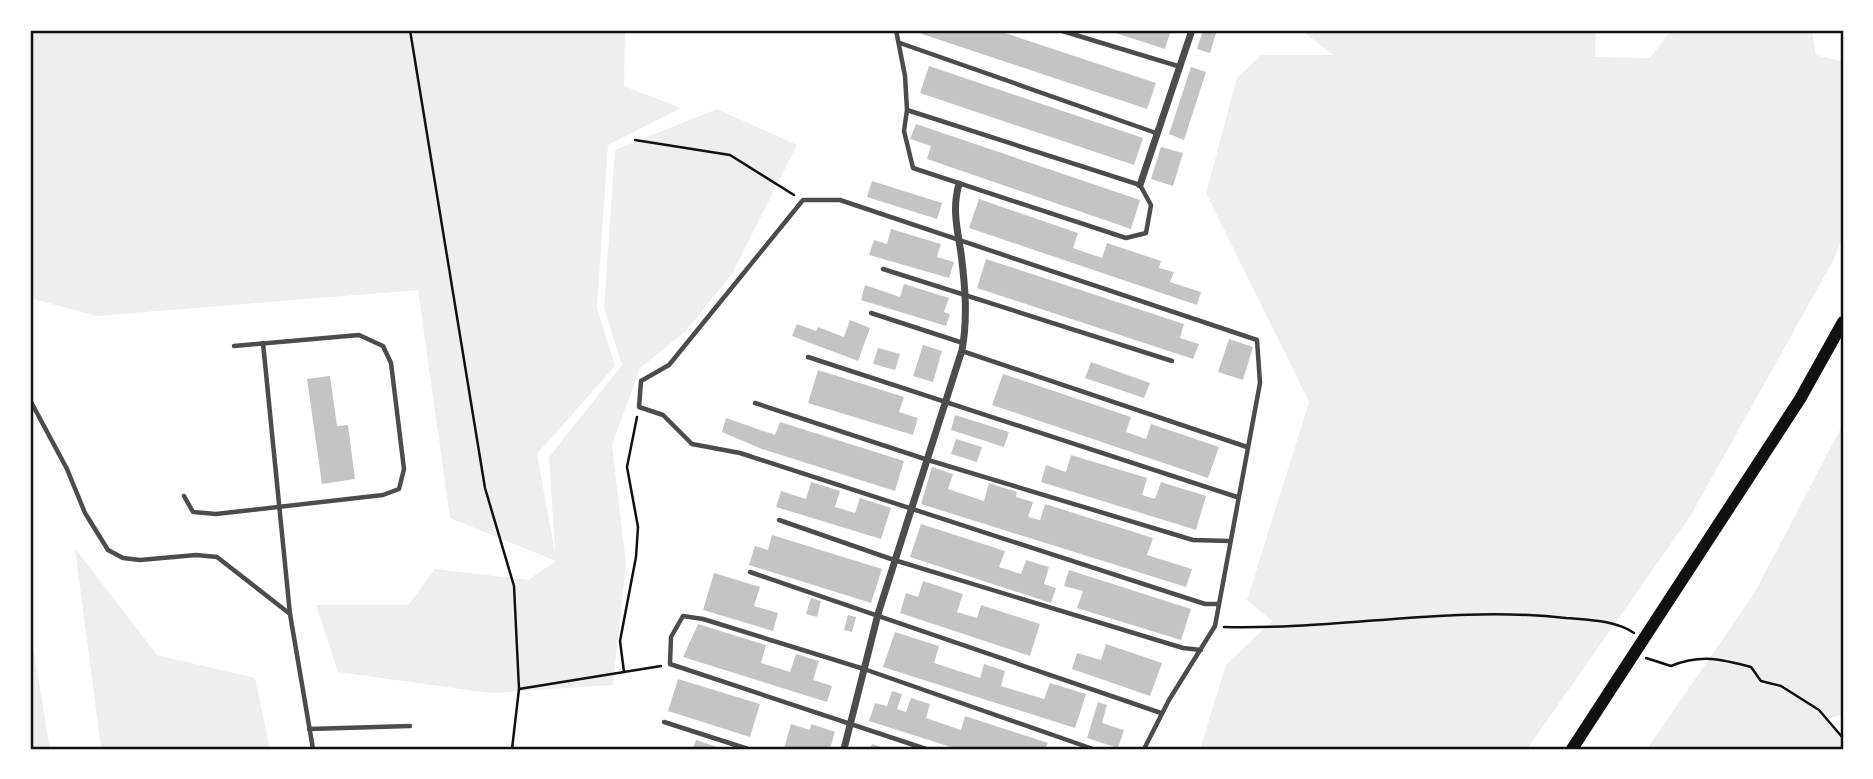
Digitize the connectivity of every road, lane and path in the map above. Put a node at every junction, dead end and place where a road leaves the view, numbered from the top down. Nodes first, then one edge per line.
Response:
1 (410, 30) edge
2 (896, 30) edge
3 (1059, 30) edge
4 (1192, 30) edge
5 (900, 43) junction
6 (1181, 66) junction
7 (907, 110) junction
8 (1156, 133) junction
9 (635, 140) dead end
10 (959, 184) junction
11 (1140, 185) junction
12 (803, 200) junction
13 (959, 242) junction
14 (883, 269) dead end
15 (965, 296) junction
16 (871, 313) dead end
17 (1843, 322) edge
18 (263, 343) junction
19 (234, 346) dead end
20 (962, 347) junction
21 (808, 357) dead end
22 (1172, 361) dead end
23 (30, 400) edge
24 (947, 402) junction
25 (755, 403) dead end
26 (639, 407) junction
27 (1247, 447) junction
28 (928, 460) junction
29 (184, 496) dead end
30 (1237, 497) junction
31 (282, 507) junction
32 (909, 509) junction
33 (779, 520) dead end
34 (1229, 541) junction
35 (894, 560) junction
36 (750, 572) dead end
37 (1219, 604) junction
38 (290, 614) junction
39 (878, 614) junction
40 (1215, 626) junction
41 (1644, 642) junction
42 (1201, 650) junction
43 (1636, 654) junction
44 (670, 664) junction
45 (864, 669) junction
46 (624, 672) junction
47 (519, 689) junction
48 (1161, 713) junction
49 (664, 722) dead end
50 (851, 724) junction
51 (410, 726) dead end
52 (309, 729) junction
53 (1843, 738) edge
54 (313, 749) edge
55 (512, 749) edge
56 (748, 749) edge
57 (844, 749) edge
58 (926, 749) edge
59 (1093, 749) edge
60 (1144, 749) edge
61 (1572, 749) edge

1 - 47 path
2 - 5 lane
3 - 6 lane
4 - 6 street
5 - 7 lane
5 - 8 lane
6 - 8 street
7 - 10 lane
7 - 11 lane
8 - 11 street
9 - 12 path
10 - 11 lane
10 - 13 street
12 - 13 lane
12 - 26 lane
13 - 15 street
13 - 27 lane
14 - 15 lane
15 - 20 street
15 - 22 lane
16 - 20 lane
17 - 41 main road
18 - 19 lane
18 - 31 lane
18 - 31 lane
20 - 24 street
20 - 27 lane
21 - 24 lane
23 - 38 lane
24 - 28 street
24 - 30 lane
25 - 28 lane
26 - 32 lane
26 - 46 path
27 - 30 lane
28 - 32 street
28 - 34 lane
29 - 31 lane
30 - 34 lane
31 - 38 lane
32 - 35 street
32 - 37 lane
33 - 35 lane
34 - 37 lane
35 - 39 street
35 - 42 lane
36 - 39 lane
37 - 40 lane
38 - 52 lane
39 - 45 street
39 - 48 lane
40 - 41 path
40 - 42 lane
41 - 43 main road
42 - 48 lane
43 - 53 path
43 - 61 main road
44 - 45 lane
44 - 46 path
44 - 50 lane
45 - 50 street
45 - 59 lane
46 - 47 path
47 - 55 path
48 - 60 lane
49 - 56 lane
50 - 57 street
50 - 58 lane
51 - 52 lane
52 - 54 lane

